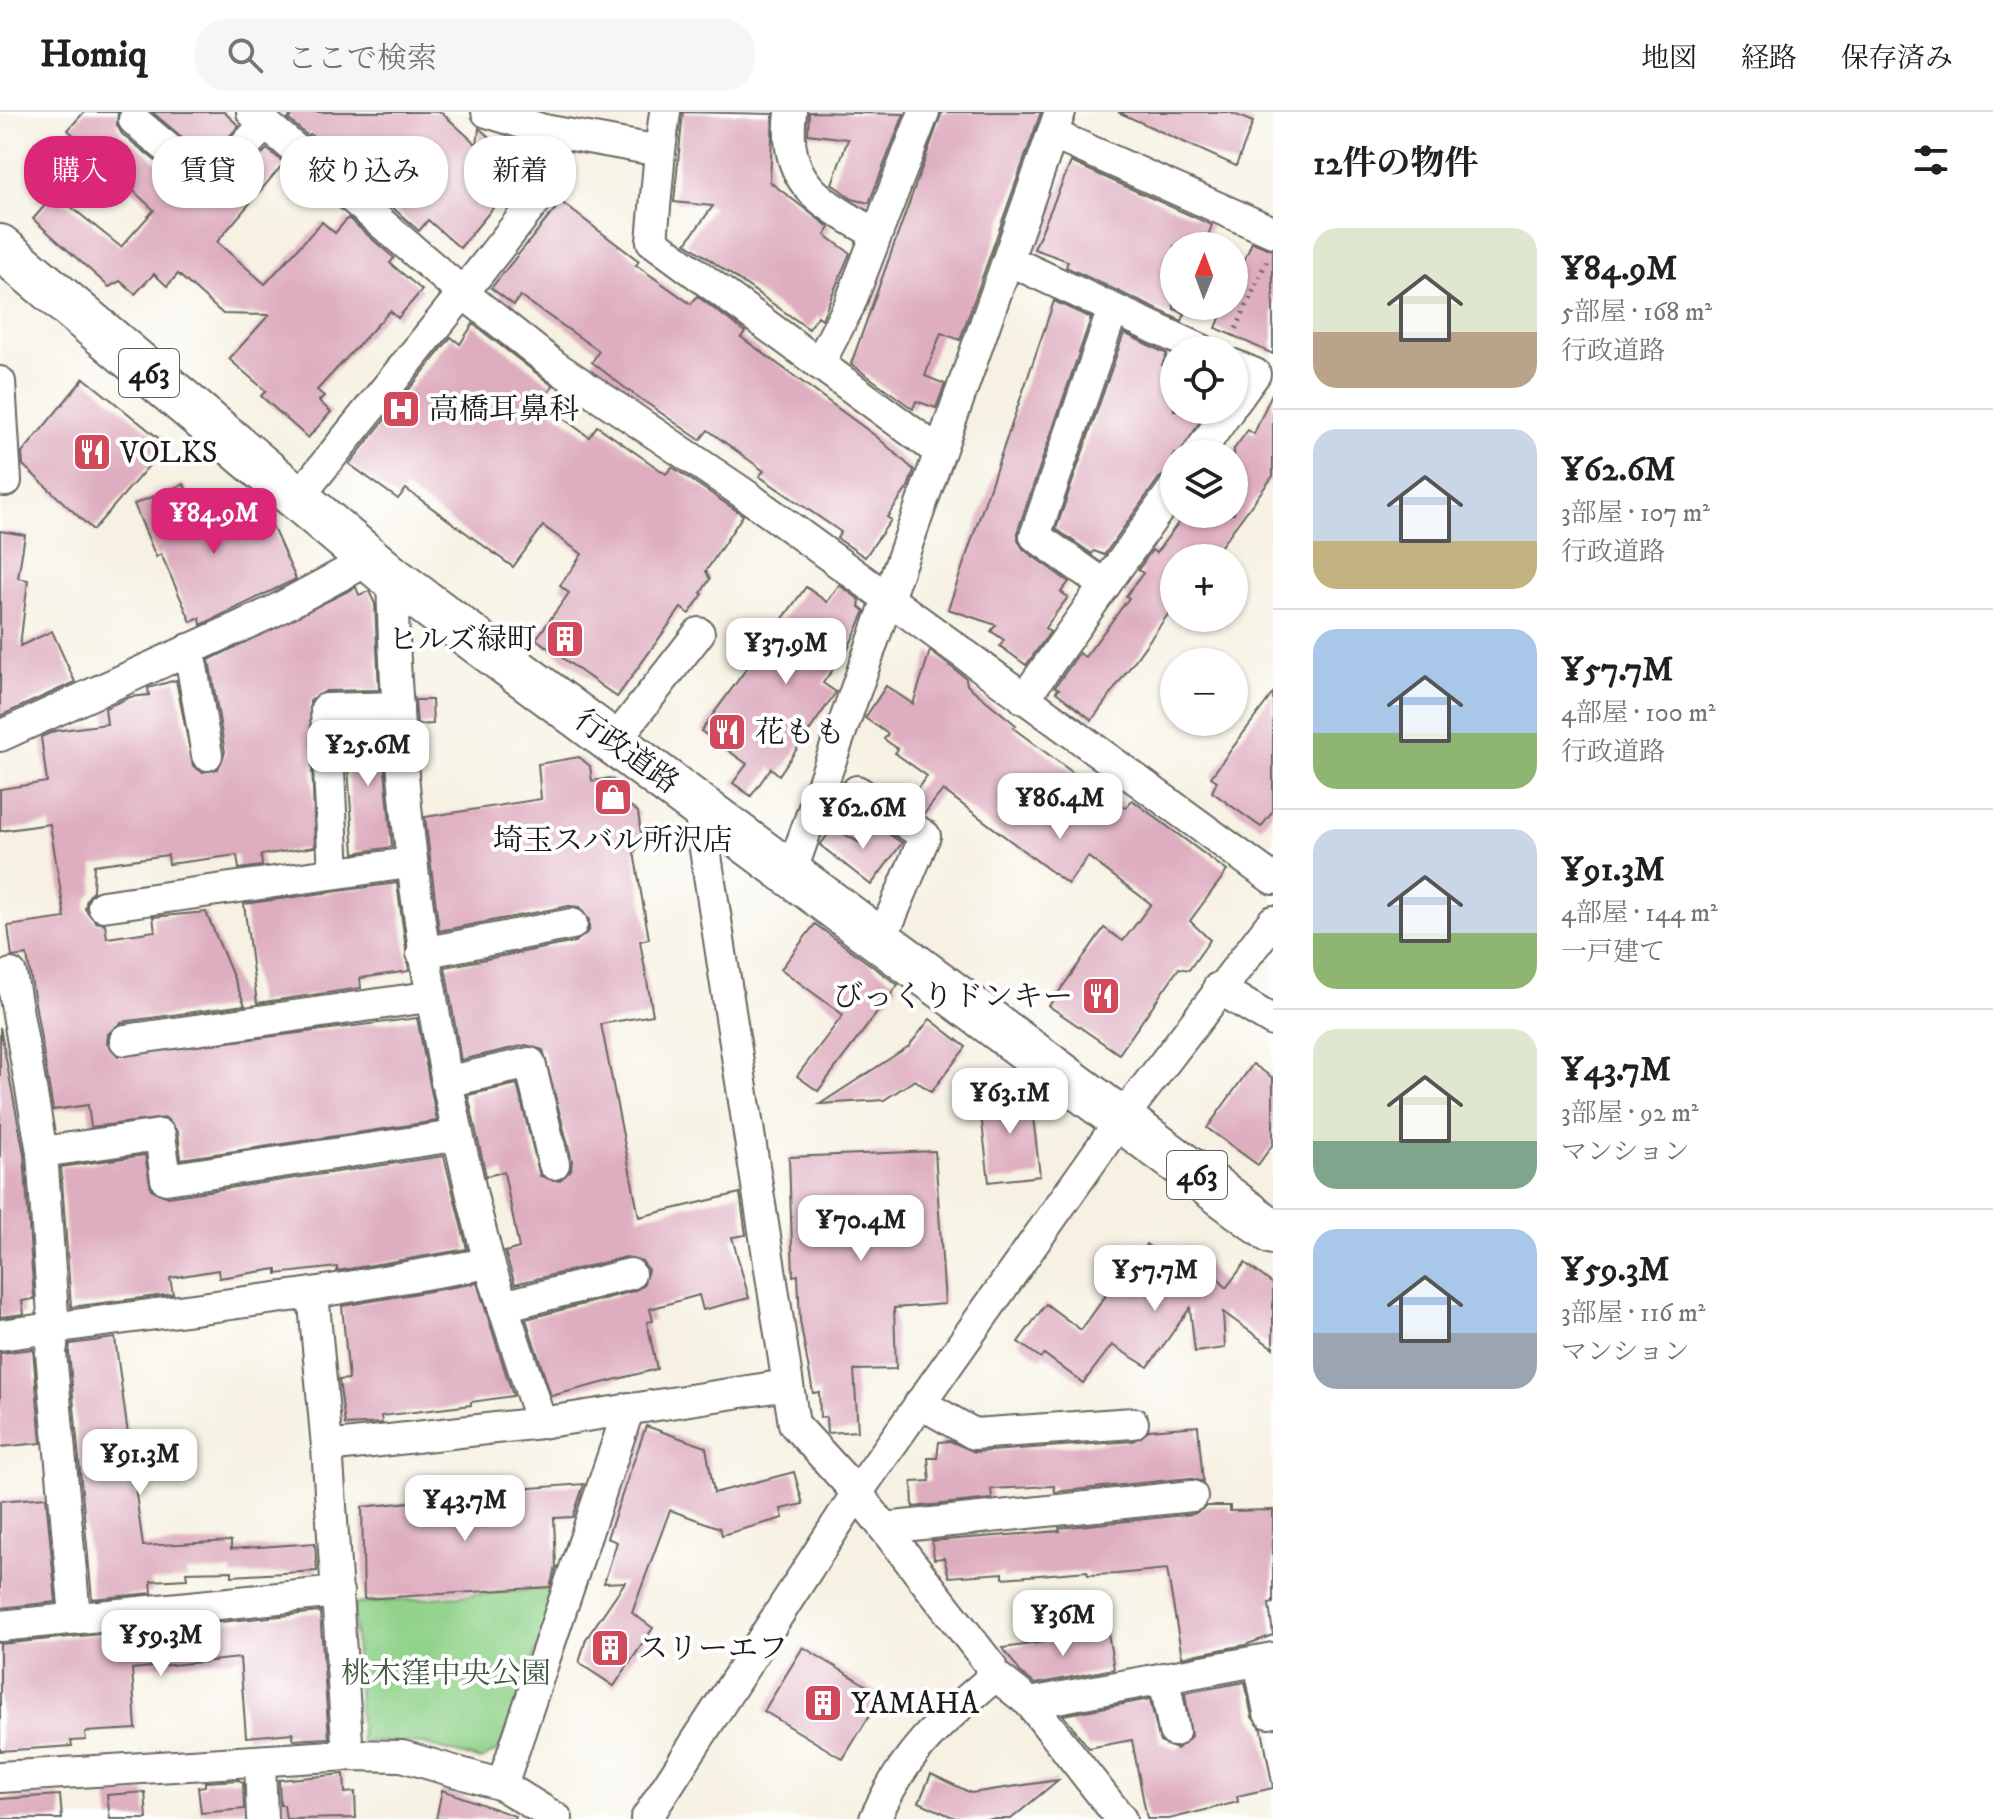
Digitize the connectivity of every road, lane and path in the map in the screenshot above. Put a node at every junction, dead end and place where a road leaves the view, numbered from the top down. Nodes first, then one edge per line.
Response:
1 (487, 112) edge
2 (665, 112) edge
3 (791, 112) edge
4 (924, 112) edge
5 (258, 118) edge
6 (134, 120) dead end
7 (1056, 123) edge
8 (544, 130) junction
9 (660, 151) junction
10 (1273, 232) edge
11 (876, 234) junction
12 (1273, 246) edge
13 (0, 247) edge
14 (1008, 260) junction
15 (463, 293) junction
16 (1113, 309) junction
17 (1172, 336) edge
18 (1233, 336) edge
19 (819, 364) junction
20 (0, 382) edge
21 (938, 451) junction
22 (0, 480) edge
23 (297, 499) junction
24 (1160, 508) edge
25 (379, 567) junction
26 (1105, 585) junction
27 (887, 600) junction
28 (699, 633) dead end
29 (189, 649) junction
30 (1024, 699) junction
31 (398, 707) junction
32 (0, 736) edge
33 (614, 742) junction
34 (207, 755) dead end
35 (816, 802) junction
36 (698, 804) junction
37 (409, 863) junction
38 (334, 873) junction
39 (791, 873) junction
40 (1273, 879) edge
41 (103, 906) dead end
42 (1273, 921) edge
43 (572, 924) dead end
44 (878, 937) junction
45 (422, 953) junction
46 (11, 974) dead end
47 (1218, 988) junction
48 (428, 997) junction
49 (1273, 1021) edge
50 (125, 1040) dead end
51 (446, 1082) junction
52 (1122, 1118) junction
53 (455, 1136) junction
54 (42, 1152) junction
55 (554, 1164) dead end
56 (1273, 1231) edge
57 (489, 1263) junction
58 (630, 1274) dead end
59 (313, 1293) junction
60 (503, 1306) junction
61 (54, 1330) junction
62 (0, 1335) edge
63 (787, 1385) junction
64 (920, 1403) junction
65 (629, 1408) junction
66 (541, 1423) junction
67 (1133, 1423) dead end
68 (327, 1447) junction
69 (857, 1493) junction
70 (1192, 1496) dead end
71 (884, 1528) junction
72 (338, 1592) junction
73 (75, 1616) junction
74 (0, 1626) edge
75 (1266, 1659) edge
76 (991, 1672) junction
77 (1164, 1678) junction
78 (1030, 1703) junction
79 (1269, 1713) dead end
80 (1174, 1731) dead end
81 (348, 1755) junction
82 (260, 1761) junction
83 (0, 1777) edge
84 (502, 1785) junction
85 (882, 1817) edge
86 (262, 1819) edge
87 (557, 1819) edge
88 (646, 1819) edge
89 (1121, 1819) edge

1 - 8 street
2 - 9 street
3 - 11 street
4 - 11 street
5 - 6 street
5 - 15 street
7 - 10 street
7 - 14 street
8 - 9 street
8 - 15 street
9 - 19 street
11 - 19 street
12 - 18 path
13 - 23 highway, 行政道路 / 463
14 - 16 street
14 - 21 street
15 - 23 street
15 - 27 street
16 - 17 street
16 - 26 street
19 - 21 street
20 - 22 street
21 - 27 street
23 - 25 highway, 行政道路 / 463
24 - 26 street
25 - 29 street
25 - 31 street
25 - 33 highway, 行政道路 / 463
26 - 30 street
27 - 30 street
27 - 35 street
28 - 33 street
29 - 32 street
29 - 34 street
30 - 40 street
31 - 37 street
31 - 38 street
33 - 36 highway, 行政道路 / 463
35 - 39 street
35 - 44 street
36 - 39 highway, 行政道路 / 463
36 - 63 street
37 - 38 street
37 - 45 street
38 - 41 street
39 - 44 highway, 行政道路 / 463
42 - 47 street
43 - 45 street
44 - 52 highway, 行政道路 / 463
45 - 48 street
46 - 54 street
47 - 49 street
47 - 52 street
48 - 50 street
48 - 51 street
51 - 53 street
51 - 55 street
52 - 56 highway, 行政道路 / 463
52 - 64 street
53 - 54 street
53 - 57 street
54 - 61 street
57 - 59 street
57 - 60 street
58 - 60 street
59 - 61 street
59 - 68 street
60 - 66 street
61 - 62 street
61 - 73 street
63 - 65 street
63 - 69 street
64 - 67 street
64 - 69 street
65 - 66 street
65 - 84 street
66 - 68 street
68 - 72 street
69 - 71 street
69 - 88 street
70 - 71 street
71 - 76 street
72 - 73 street
72 - 81 street
73 - 74 street
75 - 77 street
75 - 79 street
76 - 78 street
76 - 85 street
77 - 78 street
77 - 80 street
78 - 89 street
81 - 82 street
81 - 84 street
82 - 83 street
82 - 86 street
84 - 87 street

